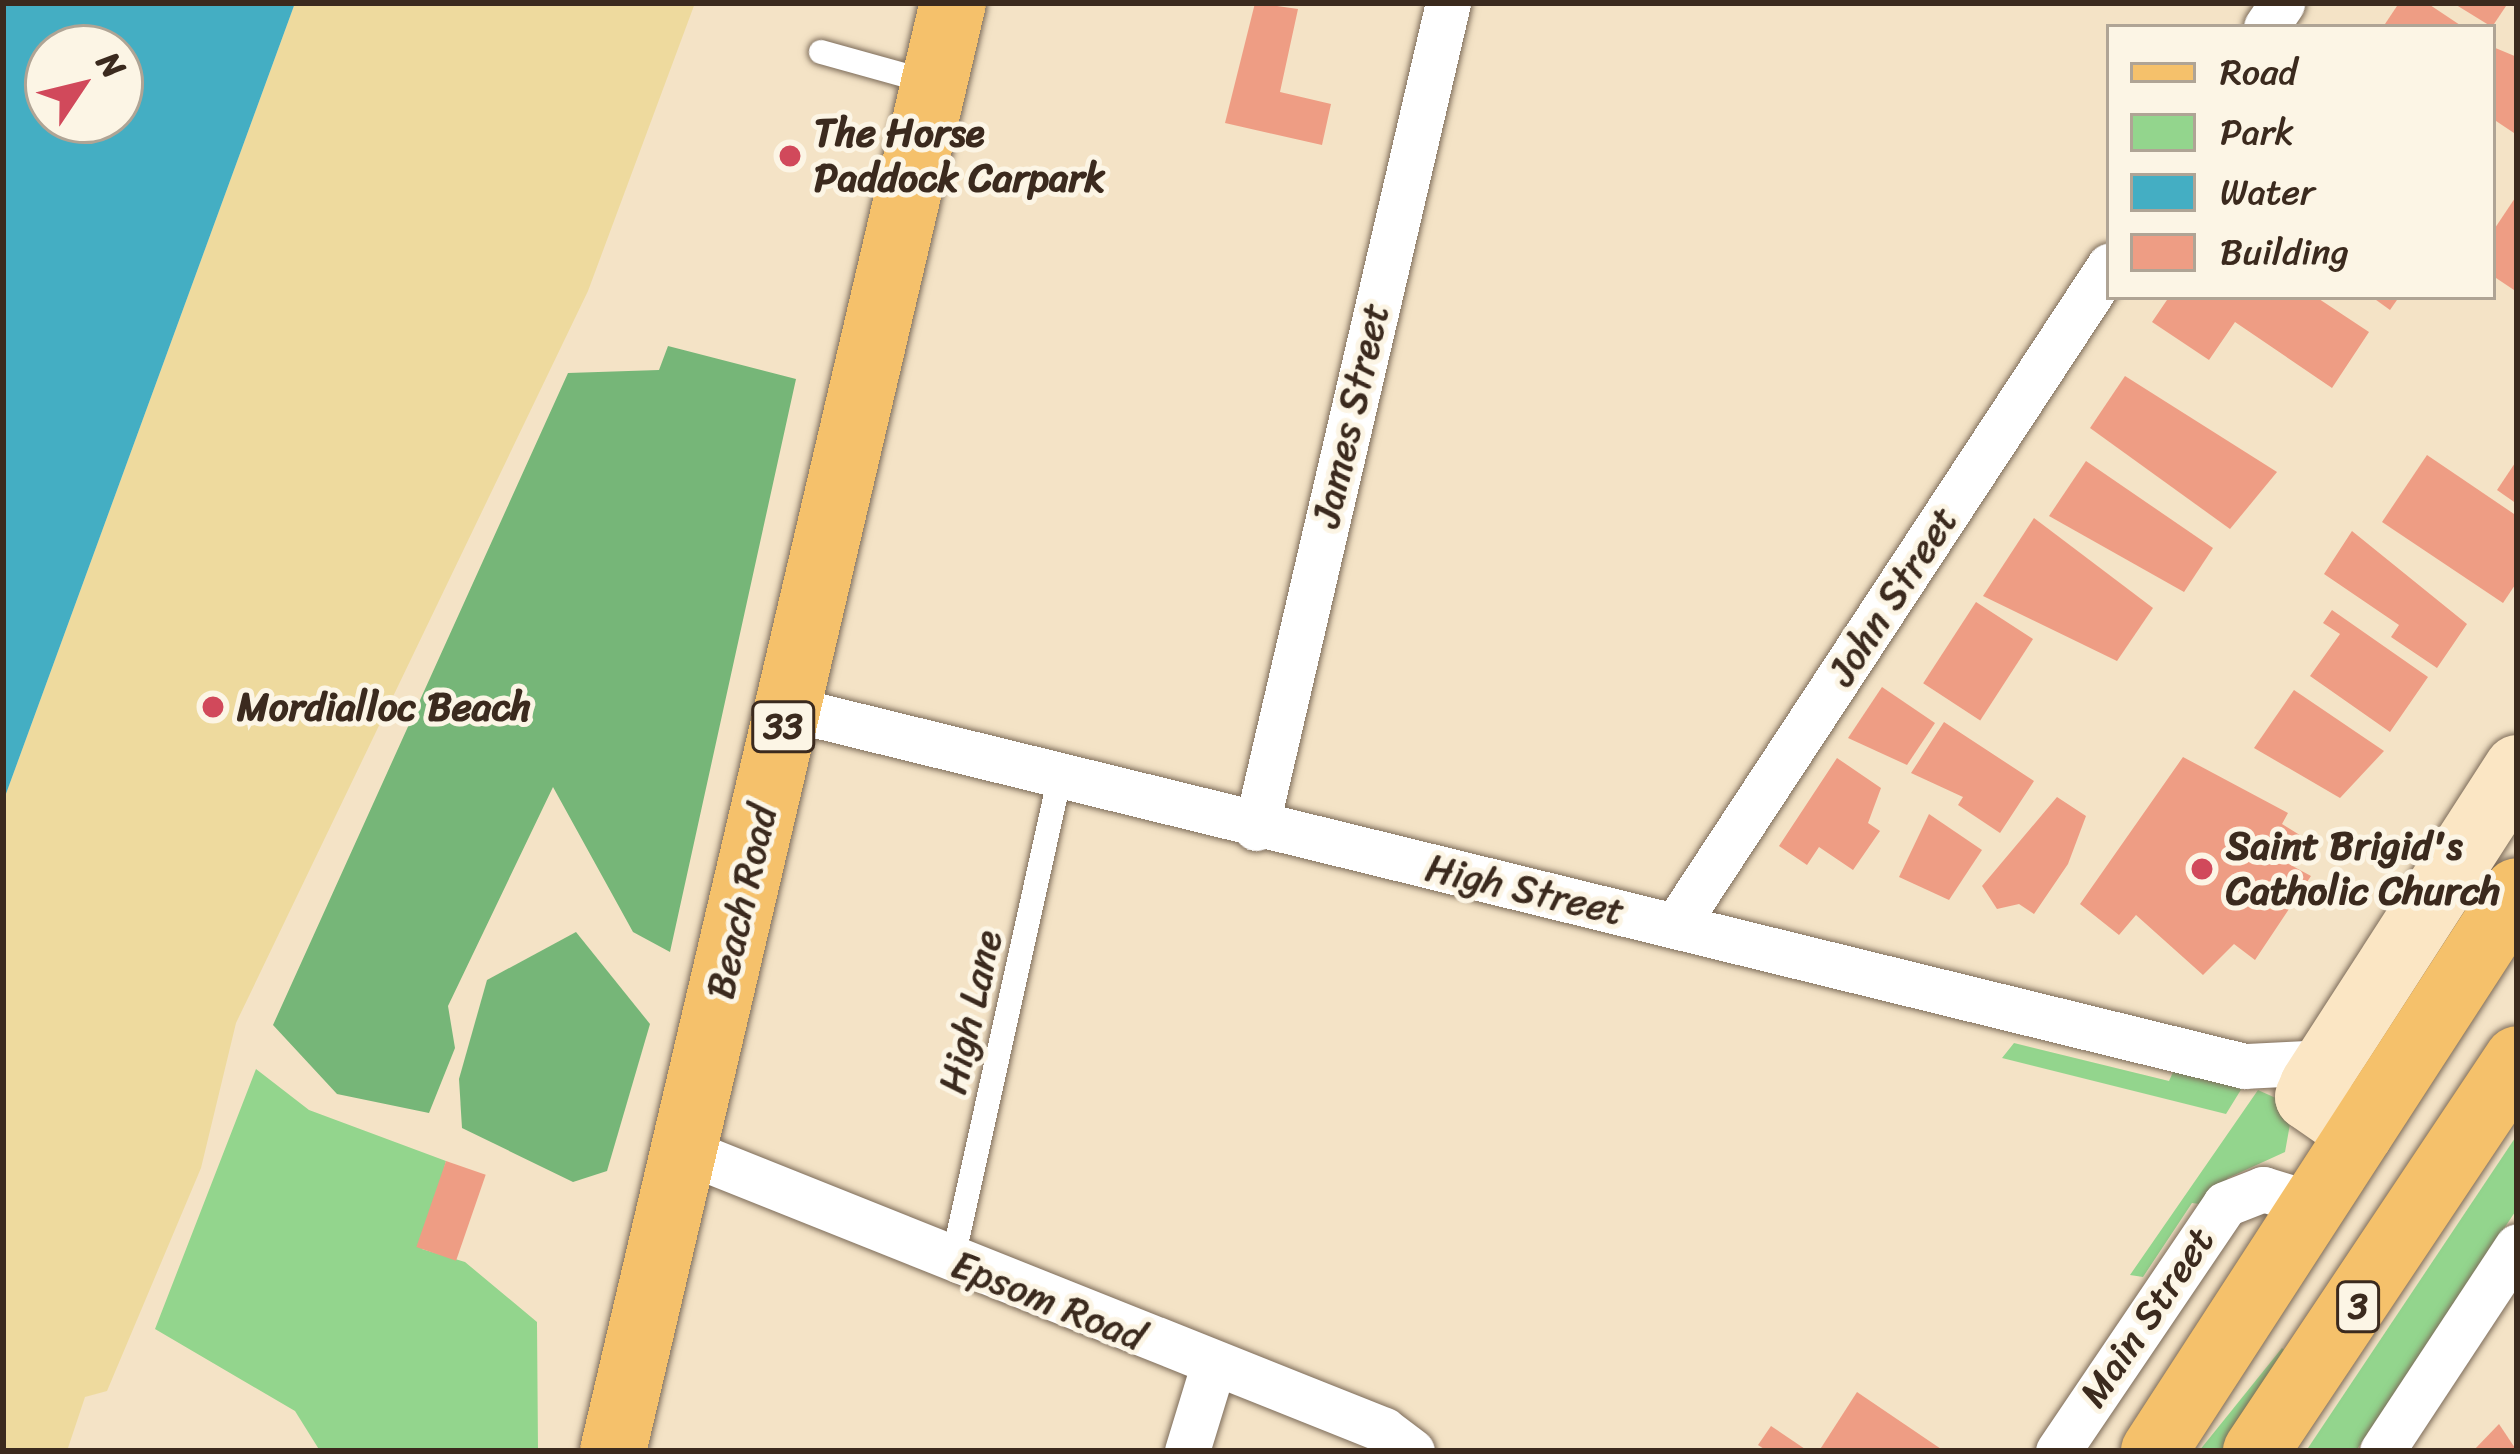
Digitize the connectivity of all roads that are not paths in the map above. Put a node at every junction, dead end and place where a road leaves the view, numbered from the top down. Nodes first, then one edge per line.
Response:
1 (953, 3) edge
2 (1448, 3) edge
3 (821, 52) dead end
4 (934, 83) junction
5 (2106, 271) edge
6 (788, 708) junction
7 (2517, 767) edge
8 (1060, 777) junction
9 (1256, 827) junction
10 (2517, 891) edge
11 (1676, 925) junction
12 (2517, 1059) edge
13 (2329, 1089) junction
14 (683, 1150) junction
15 (2454, 1159) junction
16 (2315, 1204) junction
17 (2517, 1246) edge
18 (952, 1263) junction
19 (1214, 1366) junction
20 (613, 1451) edge
21 (1187, 1451) edge
22 (1412, 1451) edge
23 (2058, 1451) edge
24 (2154, 1451) edge
25 (2256, 1451) edge
26 (2382, 1451) edge

1 - 4 main road, Beach Road / 33
2 - 9 street, James Street
3 - 4 lane
4 - 6 main road, Beach Road / 33
5 - 11 street, John Street
6 - 8 street, High Street
6 - 14 main road, Beach Road / 33
7 - 13 street, Main Street
8 - 9 street, High Street
8 - 18 lane, High Lane
9 - 11 street, High Street
10 - 13 main road, Main Street / 3
11 - 13 street, High Street
12 - 15 main road, 3
13 - 15 main road
13 - 16 main road, Main Street / 3
14 - 18 street, Epsom Road
14 - 20 main road, Beach Road / 33
15 - 25 main road, 3
16 - 23 street, Main Street
16 - 24 main road, Main Street / 3
17 - 26 street
18 - 19 street, Epsom Road
19 - 21 street
19 - 22 street, Epsom Road

